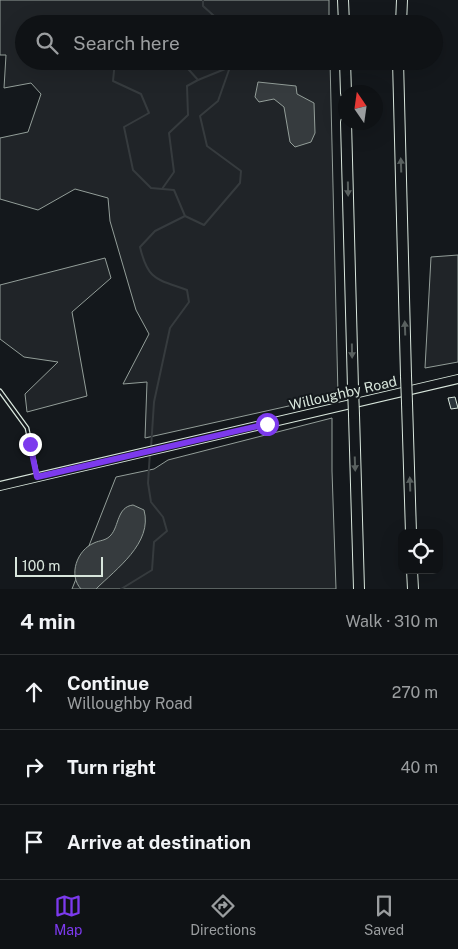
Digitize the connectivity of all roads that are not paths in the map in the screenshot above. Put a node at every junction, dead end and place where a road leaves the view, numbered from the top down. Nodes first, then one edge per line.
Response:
1 (343, 0) edge
2 (396, 0) edge
3 (402, 0) edge
4 (344, 15) edge
5 (397, 15) edge
6 (401, 15) edge
7 (345, 70) edge
8 (398, 70) edge
9 (346, 85) edge
10 (346, 130) edge
11 (458, 379) edge
12 (0, 391) edge
13 (37, 477) junction
14 (0, 486) edge
15 (411, 529) edge
16 (412, 574) edge
17 (359, 589) edge
18 (413, 589) edge

1 - 4 highway
2 - 5 highway
3 - 6 highway
7 - 9 highway
15 -> 8 highway, bridge
10 -> 17 highway, bridge
11 - 13 street, Willoughby Road
12 - 13 lane
13 - 14 street, Willoughby Road
16 - 18 highway

